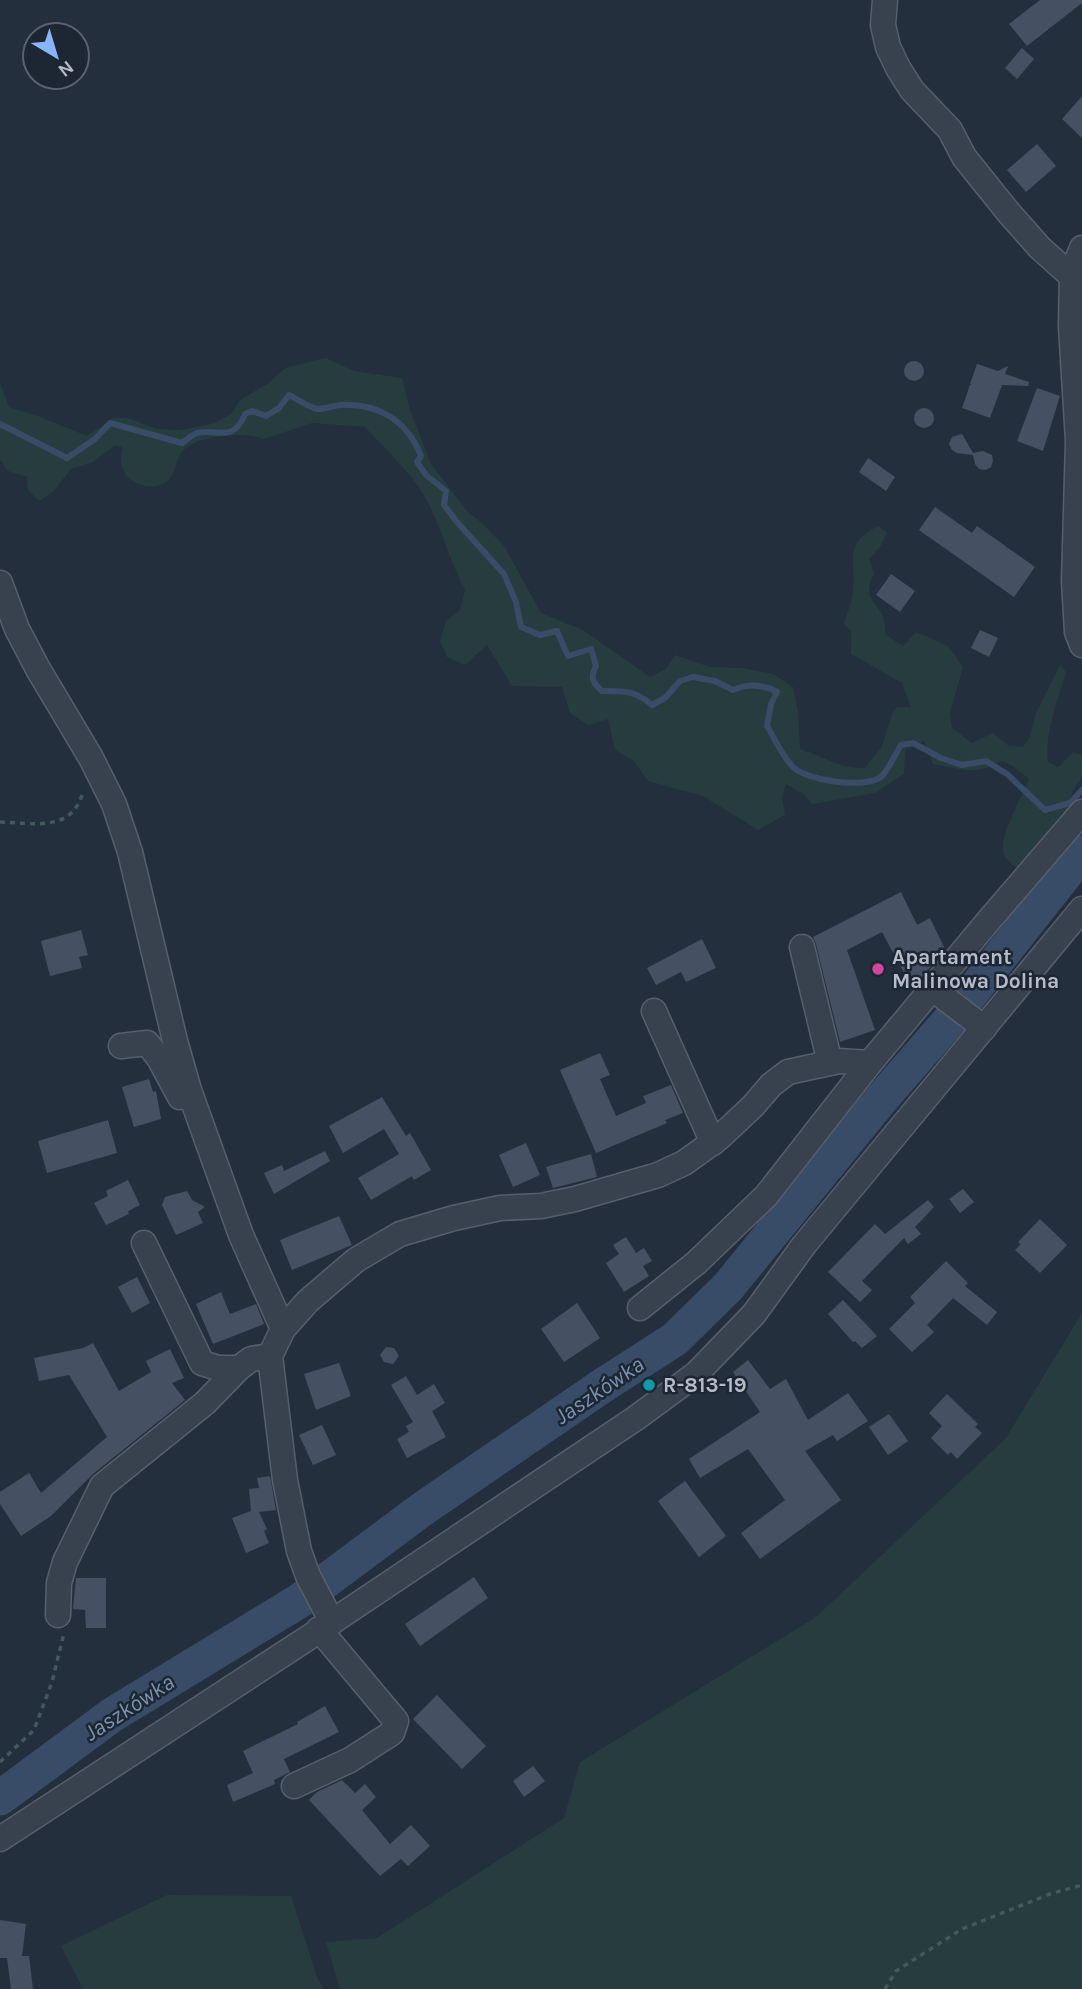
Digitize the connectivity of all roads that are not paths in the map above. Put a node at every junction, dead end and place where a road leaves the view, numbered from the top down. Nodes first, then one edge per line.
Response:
1 (886, 0) edge
2 (1082, 248) edge
3 (1072, 273) junction
4 (1078, 545) edge
5 (0, 583) edge
6 (1082, 645) edge
7 (1082, 812) edge
8 (1082, 909) edge
9 (802, 947) dead end
10 (939, 994) junction
11 (654, 1011) dead end
12 (979, 1024) junction
13 (121, 1045) dead end
14 (830, 1063) junction
15 (870, 1063) junction
16 (205, 1135) junction
17 (713, 1143) junction
18 (144, 1243) dead end
19 (640, 1308) dead end
20 (283, 1329) junction
21 (270, 1356) junction
22 (239, 1368) junction
23 (58, 1615) road end
24 (324, 1617) junction
25 (293, 1786) dead end
26 (0, 1839) edge

1 - 3 street
2 - 3 street
3 - 4 street
4 - 6 street
5 - 16 street
7 - 10 street
8 - 12 street
9 - 14 street
10 - 12 street
10 - 15 street
11 - 17 street
12 - 24 street
13 - 16 street
14 - 15 street
14 - 17 street
15 - 19 street
16 - 20 street
17 - 20 street
18 - 22 street
20 - 21 street
21 - 22 street
21 - 24 street
22 - 23 street
24 - 25 street
24 - 26 street

